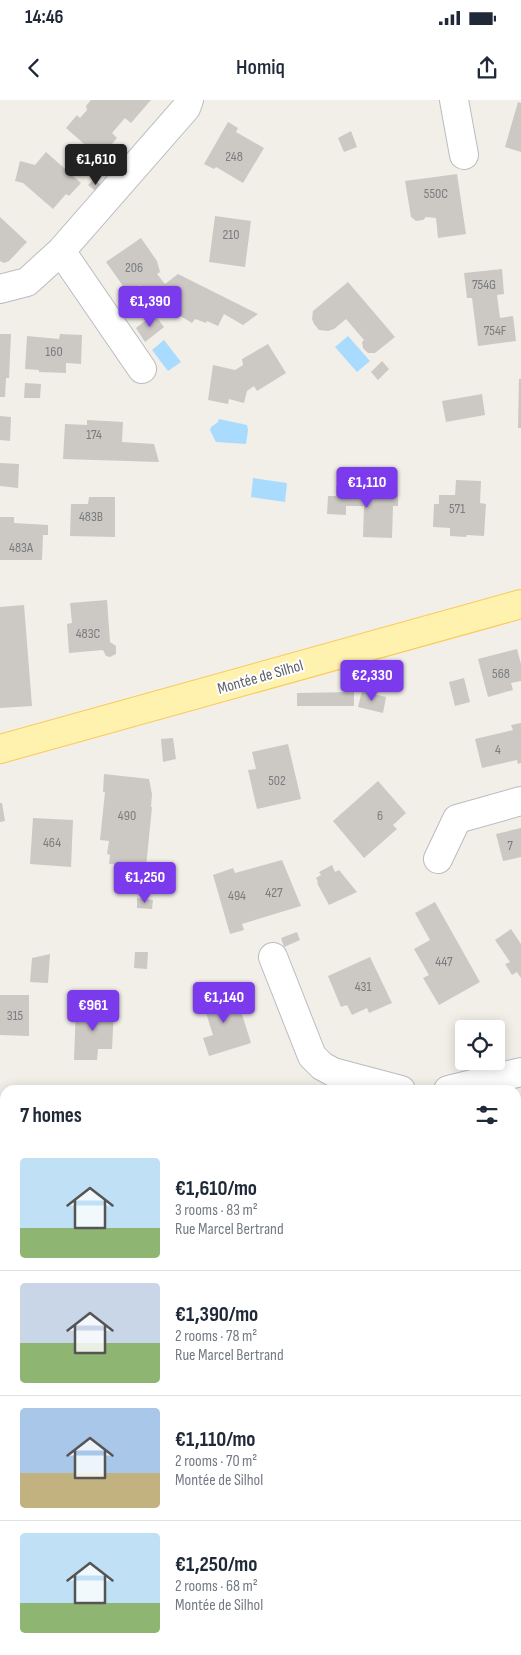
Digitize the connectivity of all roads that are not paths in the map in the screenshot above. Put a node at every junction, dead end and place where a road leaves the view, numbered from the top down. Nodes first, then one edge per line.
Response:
1 (189, 100) edge
2 (454, 100) edge
3 (464, 156) dead end
4 (61, 251) junction
5 (0, 289) edge
6 (142, 369) dead end
7 (521, 604) edge
8 (0, 749) edge
9 (521, 801) edge
10 (438, 859) dead end
11 (273, 957) dead end
12 (521, 1072) edge
13 (382, 1085) edge
14 (468, 1085) edge

1 - 4 street
2 - 3 street
4 - 5 street
4 - 6 street
7 - 8 main road, Montée de Silhol
9 - 10 street
11 - 13 street
12 - 14 street

